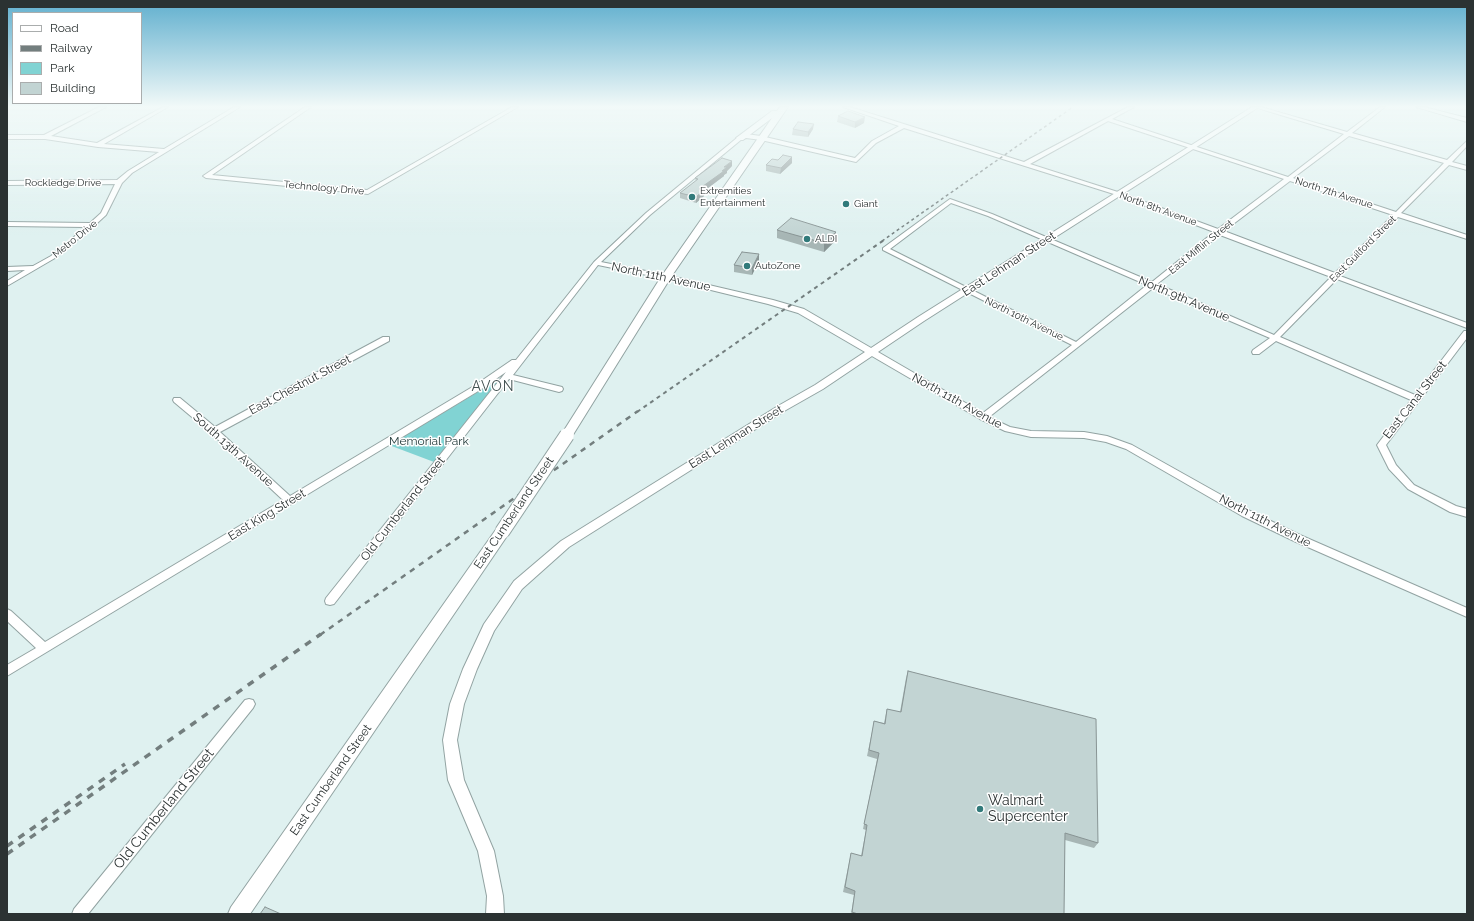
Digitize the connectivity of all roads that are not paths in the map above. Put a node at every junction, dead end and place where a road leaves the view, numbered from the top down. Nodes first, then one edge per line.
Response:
1 (154, 150) edge
2 (244, 150) edge
3 (441, 150) edge
4 (725, 150) edge
5 (754, 150) edge
6 (813, 150) edge
7 (866, 150) edge
8 (979, 150) edge
9 (1051, 150) edge
10 (1189, 150) edge
11 (1203, 150) edge
12 (1326, 150) edge
13 (1406, 150) edge
14 (1460, 150) edge
15 (166, 151) joint
16 (1449, 162) junction
17 (1024, 164) junction
18 (1467, 168) edge
19 (1288, 178) junction
20 (119, 182) junction
21 (7, 183) edge
22 (1119, 194) junction
23 (1398, 214) junction
24 (7, 224) edge
25 (92, 225) junction
26 (1219, 232) junction
27 (1467, 237) edge
28 (1046, 239) junction
29 (885, 249) joint
30 (596, 263) junction
31 (7, 268) edge
32 (33, 268) junction
33 (1336, 276) junction
34 (666, 277) junction
35 (7, 284) edge
36 (1153, 285) junction
37 (967, 290) junction
38 (1467, 326) edge
39 (1467, 333) edge
40 (1275, 338) junction
41 (386, 339) dead end
42 (1077, 345) junction
43 (871, 351) junction
44 (1256, 352) dead end
45 (524, 354) junction
46 (508, 376) junction
47 (559, 389) dead end
48 (1417, 398) junction
49 (177, 400) dead end
50 (983, 417) junction
51 (214, 431) junction
52 (290, 501) junction
53 (1467, 513) edge
54 (330, 601) dead end
55 (1467, 613) edge
56 (7, 614) edge
57 (44, 648) junction
58 (7, 671) edge
59 (249, 704) dead end
60 (79, 914) edge
61 (238, 914) edge
62 (495, 914) edge

1 - 15 street
2 - 3 street, Technology Drive
4 - 30 street, Old Cumberland Street
5 - 34 highway, East Cumberland Street
6 - 7 street
8 - 17 street, North 8th Avenue
9 - 17 street
10 - 22 main road, East Lehman Street
11 - 19 street, North 7th Avenue
12 - 19 street, East Mifflin Street
13 - 16 street
14 - 16 street, East Guilford Street
15 - 20 street, Metro Drive
16 - 18 street
16 - 23 street, East Guilford Street
17 - 22 street, North 8th Avenue
19 - 23 street, North 7th Avenue
19 - 26 street, East Mifflin Street
20 - 21 street, Rockledge Drive
20 - 25 street, Metro Drive
22 - 26 street, North 8th Avenue
22 - 28 main road, East Lehman Street
23 - 27 street, North 7th Avenue
23 - 33 street, East Guilford Street
24 - 25 street
25 - 32 street, Metro Drive
26 - 33 street, North 8th Avenue
26 - 36 street, East Mifflin Street
28 - 29 street, North 9th Avenue
28 - 36 street, North 9th Avenue
28 - 37 main road, East Lehman Street
29 - 37 street, North 10th Avenue
30 - 34 street, North 11th Avenue
30 - 45 street, Old Cumberland Street
31 - 32 street
32 - 35 street, Metro Drive
33 - 38 street, North 8th Avenue
33 - 40 street, East Guilford Street
34 - 43 street, North 11th Avenue
34 - 61 highway, East Cumberland Street, bridge
36 - 40 street, North 9th Avenue
36 - 42 street, East Mifflin Street
37 - 42 street, North 10th Avenue
37 - 43 main road, East Lehman Street
39 - 48 street, East Canal Street
40 - 44 street, East Guilford Street
40 - 48 street, North 9th Avenue
41 - 51 street, East Chestnut Street
42 - 50 street, East Mifflin Street
43 - 50 street, North 11th Avenue
43 - 62 main road, East Lehman Street
45 - 46 street, Old Cumberland Street
45 - 52 street, East King Street
46 - 47 street
46 - 54 street, Old Cumberland Street
48 - 53 street, East Canal Street
49 - 51 street, South 13th Avenue
50 - 55 street, North 11th Avenue
51 - 52 street, South 13th Avenue
52 - 57 street, East King Street
56 - 57 street
57 - 58 street, East King Street
59 - 60 street, Old Cumberland Street

